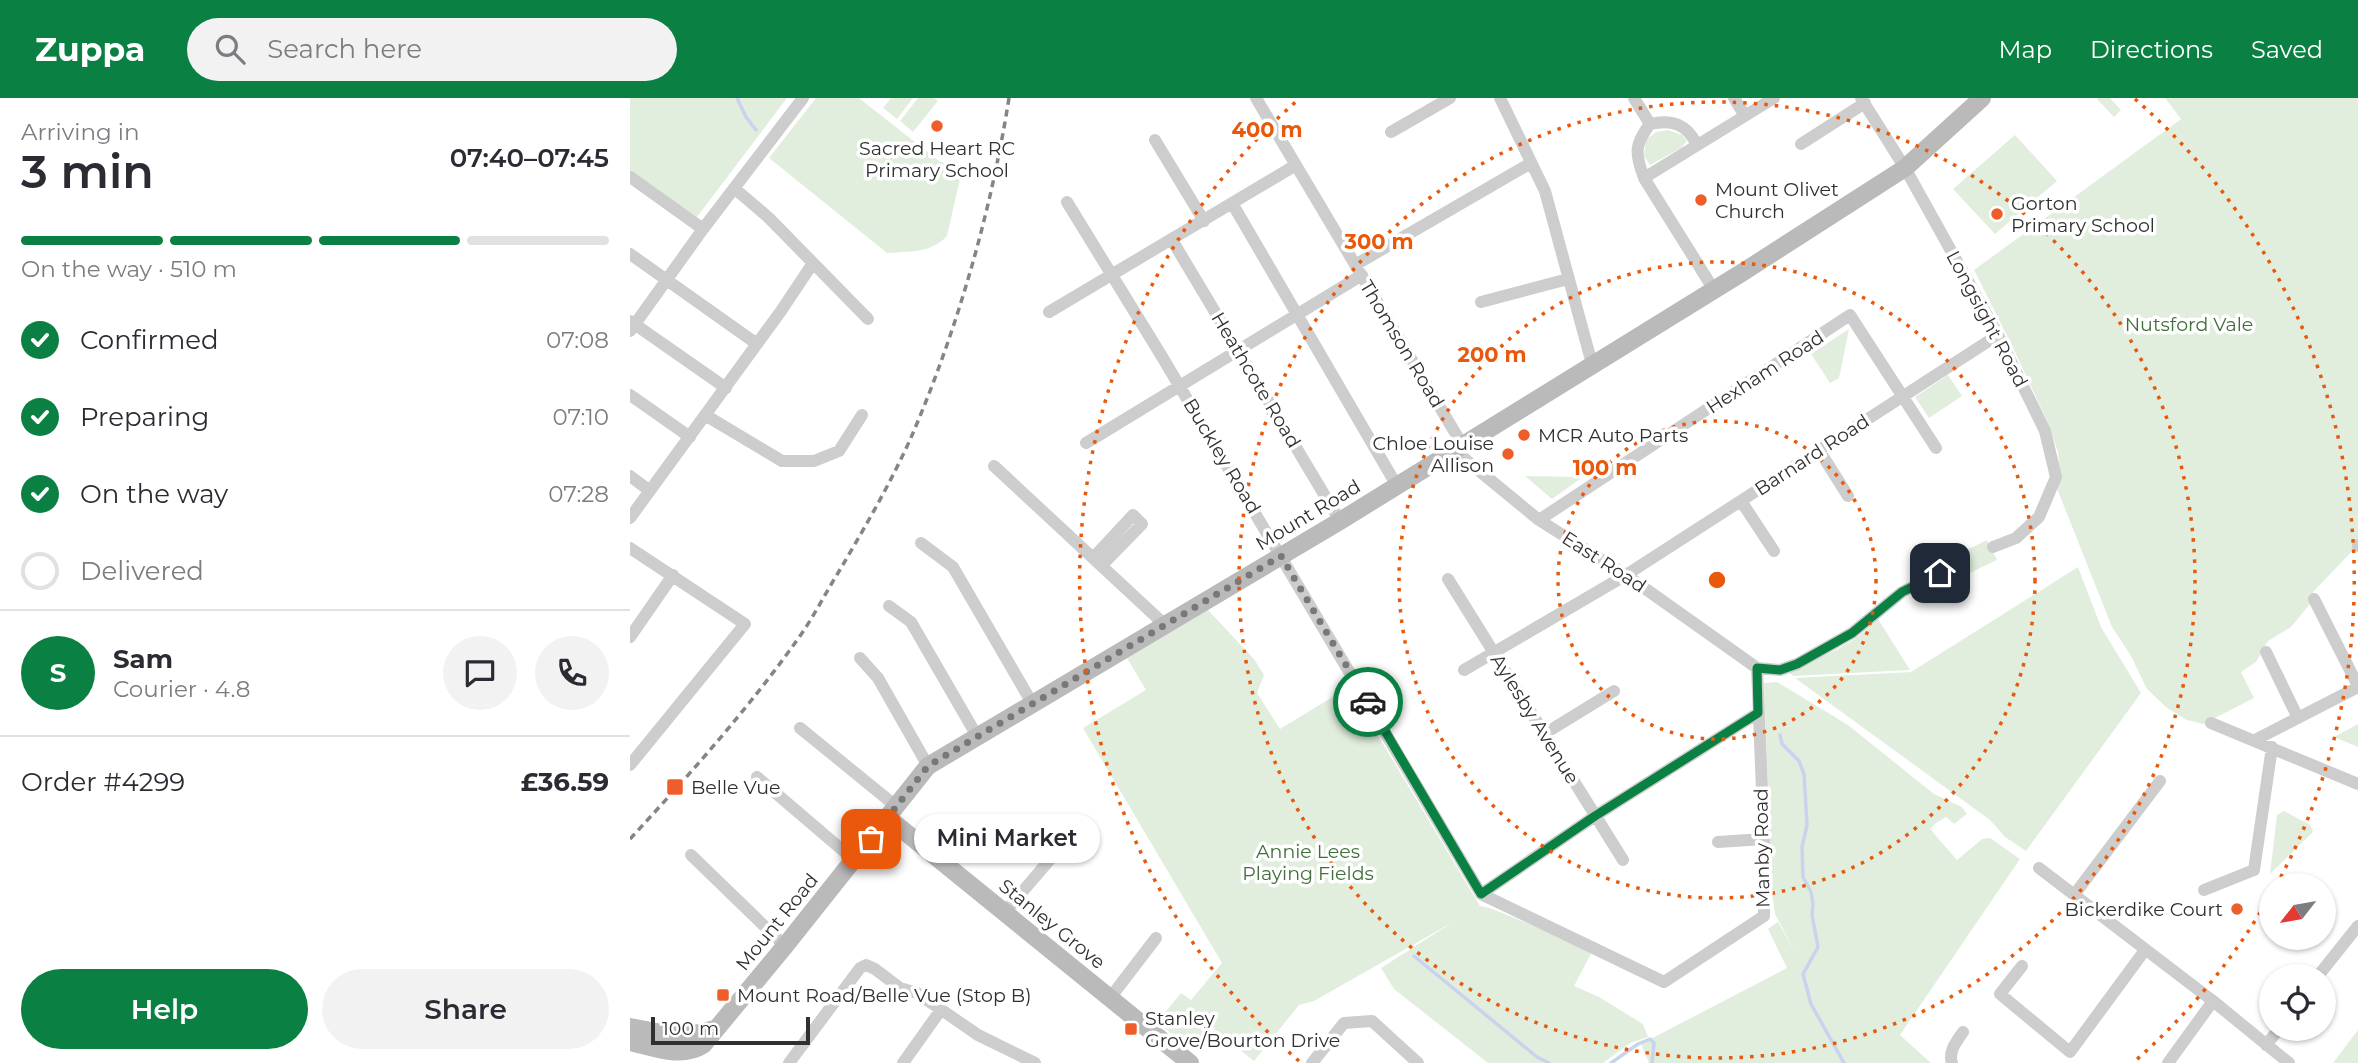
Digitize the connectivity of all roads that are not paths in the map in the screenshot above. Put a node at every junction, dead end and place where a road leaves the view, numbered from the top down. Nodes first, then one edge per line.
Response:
1 (803, 98) edge
2 (1450, 98) edge
3 (1500, 98) edge
4 (1633, 98) edge
5 (1734, 98) edge
6 (1774, 98) edge
7 (1982, 98) edge
8 (1258, 99) edge
9 (1863, 101) edge
10 (1745, 116) junction
11 (1650, 124) junction
12 (1391, 132) dead end
13 (1155, 140) dead end
14 (1801, 144) dead end
15 (1697, 145) junction
16 (1531, 163) junction
17 (1296, 165) junction
18 (1905, 167) junction
19 (630, 177) edge
20 (1644, 178) junction
21 (734, 188) junction
22 (1067, 202) dead end
23 (1232, 204) junction
24 (1204, 221) junction
25 (703, 229) junction
26 (1172, 240) junction
27 (630, 254) edge
28 (813, 263) junction
29 (1359, 270) junction
30 (1114, 275) junction
31 (666, 279) junction
32 (1568, 279) junction
33 (1714, 290) junction
34 (1481, 302) dead end
35 (1049, 312) dead end
36 (1297, 315) junction
37 (868, 319) dead end
38 (632, 325) edge
39 (1998, 335) junction
40 (757, 344) junction
41 (1238, 351) junction
42 (1592, 364) junction
43 (1180, 387) junction
44 (726, 388) junction
45 (630, 395) edge
46 (1902, 397) junction
47 (705, 415) junction
48 (862, 415) dead end
49 (690, 437) junction
50 (1086, 443) dead end
51 (1459, 448) junction
52 (1937, 448) dead end
53 (1819, 450) junction
54 (994, 466) dead end
55 (630, 476) edge
56 (1397, 486) junction
57 (650, 491) junction
58 (1849, 496) dead end
59 (1741, 501) junction
60 (630, 518) edge
61 (1539, 520) junction
62 (1340, 521) junction
63 (921, 543) dead end
64 (1993, 547) dead end
65 (630, 548) edge
66 (1774, 551) dead end
67 (1281, 556) junction
68 (1954, 566) dead end
69 (673, 575) junction
70 (1626, 575) junction
71 (1447, 579) dead end
72 (2314, 598) dead end
73 (890, 606) dead end
74 (1164, 624) junction
75 (630, 637) edge
76 (1493, 652) junction
77 (2266, 652) dead end
78 (860, 658) dead end
79 (1757, 668) junction
80 (1464, 670) dead end
81 (2358, 686) edge
82 (1614, 691) dead end
83 (1032, 704) junction
84 (1758, 713) junction
85 (2298, 718) junction
86 (2211, 723) dead end
87 (800, 727) dead end
88 (1544, 734) junction
89 (978, 736) junction
90 (2255, 740) junction
91 (2272, 747) junction
92 (630, 765) edge
93 (928, 766) junction
94 (757, 777) dead end
95 (2160, 782) dead end
96 (2358, 784) edge
97 (892, 812) junction
98 (1595, 816) junction
99 (1070, 836) dead end
100 (1764, 839) junction
101 (1718, 842) dead end
102 (691, 855) dead end
103 (854, 860) junction
104 (1623, 860) dead end
105 (2039, 868) dead end
106 (2204, 890) dead end
107 (1481, 894) junction
108 (2074, 895) junction
109 (1005, 912) junction
110 (2358, 926) edge
111 (1156, 938) dead end
112 (785, 946) junction
113 (2145, 950) junction
114 (2328, 964) edge
115 (2022, 966) dead end
116 (1110, 998) junction
117 (2213, 1001) junction
118 (940, 1011) junction
119 (630, 1027) edge
120 (715, 1029) junction
121 (1963, 1032) dead end
122 (654, 1033) junction
123 (2269, 1041) edge
124 (630, 1042) edge
125 (2266, 1045) junction
126 (678, 1058) edge
127 (2171, 1062) edge
128 (789, 1063) edge
129 (903, 1063) edge
130 (1035, 1063) edge
131 (1190, 1063) edge
132 (1312, 1063) edge
133 (1418, 1063) edge
134 (1952, 1063) edge
135 (2289, 1063) edge

1 - 21 street
2 - 12 street
3 - 16 street
4 - 11 street
5 - 10 street
6 - 10 street
7 - 18 main road, Mount Road
8 - 17 street, Thomson Road
9 - 14 street
9 - 18 street, Longsight Road
10 - 15 street
11 - 15 street
11 - 20 street
13 - 24 street
15 - 20 street
16 - 29 street
16 - 32 street
17 - 23 street
17 - 29 street, Thomson Road
18 - 33 main road, Mount Road
18 - 39 street, Longsight Road
19 - 25 street
20 - 33 street
21 - 25 street
21 - 28 street
22 - 30 street, Buckley Road
23 - 24 street
23 - 36 street
24 - 26 street
25 - 31 street
26 - 30 street
26 - 41 street, Heathcote Road
27 - 31 street
28 - 37 street
28 - 40 street
29 - 36 street
29 - 51 street, Thomson Road
30 - 35 street
30 - 43 street, Buckley Road
31 - 38 street
31 - 40 street
32 - 34 street
32 - 42 street
33 - 42 main road, Mount Road
36 - 41 street
36 - 56 street
38 - 44 street
39 - 46 street, Barnard Road
39 - 64 street, Longsight Road
40 - 44 street
41 - 43 street
41 - 62 street, Heathcote Road
42 - 51 main road, Mount Road
43 - 50 street
43 - 67 street, Buckley Road
44 - 47 street
45 - 49 street
46 - 52 street
46 - 53 street, Barnard Road
46 - 61 street, Hexham Road
47 - 48 street
47 - 49 street
49 - 57 street
51 - 56 main road, Mount Road
51 - 61 street, East Road
53 - 58 street
53 - 59 street, Barnard Road
54 - 74 street
55 - 57 street
56 - 62 main road, Mount Road
57 - 60 street
59 - 66 street
59 - 70 street, Barnard Road
61 - 70 street, East Road
62 - 67 main road, Mount Road
63 - 83 street
65 - 69 street
67 - 74 main road, Mount Road
67 - 107 street, Buckley Road
68 - 79 street
69 - 75 street
69 - 92 street
70 - 76 street, Barnard Road
70 - 79 street, East Road
71 - 76 street, Aylesby Avenue
72 - 81 street
73 - 89 street
74 - 83 main road, Mount Road
76 - 80 street, Barnard Road
76 - 88 street, Aylesby Avenue
77 - 85 street
78 - 93 street
79 - 84 street, Manby Road
81 - 85 street
82 - 88 street
83 - 89 main road, Mount Road
84 - 98 street
84 - 100 street, Manby Road
85 - 90 street
86 - 90 street
87 - 97 street
88 - 98 street, Aylesby Avenue
89 - 93 main road, Mount Road
90 - 91 street
91 - 96 street
91 - 106 street
93 - 97 main road, Mount Road
94 - 103 street
95 - 108 street
97 - 103 main road, Mount Road
97 - 109 main road, Stanley Grove
98 - 104 street, Aylesby Avenue
98 - 107 street
99 - 109 street
100 - 101 street
100 - 107 street, Manby Road
102 - 112 street
103 - 112 main road, Mount Road
105 - 108 street
108 - 113 street
109 - 116 main road, Stanley Grove
110 - 114 street
111 - 116 street
112 - 120 main road, Mount Road
113 - 115 street
113 - 117 street
116 - 131 main road, Stanley Grove
117 - 125 street
117 - 127 street
118 - 128 street
118 - 129 street
118 - 130 street
119 - 122 main road
120 - 122 main road
120 - 126 main road, Mount Road
121 - 134 street
122 - 126 main road
123 - 125 street
124 - 126 main road
125 - 135 street
132 - 133 street

